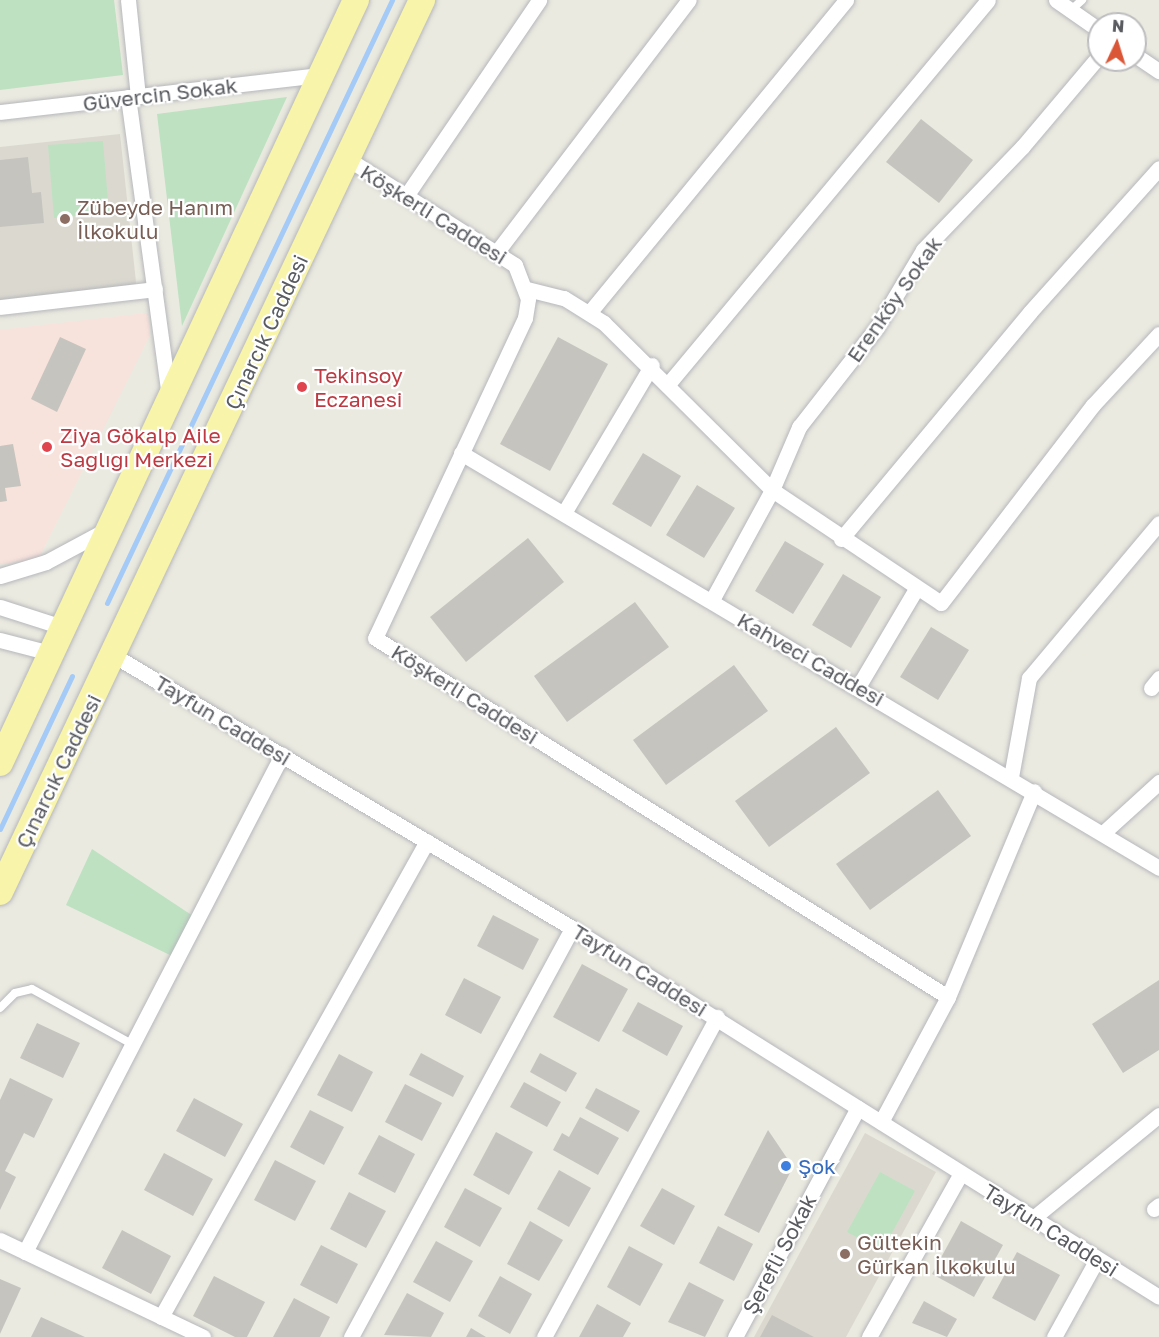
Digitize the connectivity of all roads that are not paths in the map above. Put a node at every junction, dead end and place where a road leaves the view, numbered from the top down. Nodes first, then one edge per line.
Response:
1 (128, 0) edge
2 (356, 0) edge
3 (422, 0) edge
4 (539, 0) edge
5 (690, 0) edge
6 (846, 0) edge
7 (988, 0) edge
8 (1056, 0) edge
9 (1077, 5) edge
10 (1087, 16) edge
11 (1087, 70) edge
12 (321, 75) junction
13 (133, 97) junction
14 (0, 112) edge
15 (348, 159) junction
16 (1159, 168) edge
17 (406, 196) junction
18 (496, 253) junction
19 (527, 288) junction
20 (155, 289) junction
21 (0, 307) edge
22 (589, 312) junction
23 (1159, 334) edge
24 (652, 365) junction
25 (669, 383) junction
26 (170, 396) junction
27 (461, 453) junction
28 (772, 490) junction
29 (564, 513) junction
30 (1159, 523) edge
31 (106, 530) junction
32 (841, 539) junction
33 (0, 576) edge
34 (916, 589) junction
35 (712, 600) junction
36 (0, 607) edge
37 (62, 627) junction
38 (0, 640) edge
39 (50, 653) junction
40 (113, 655) junction
41 (858, 687) junction
42 (282, 755) junction
43 (0, 763) edge
44 (1011, 777) junction
45 (1159, 782) edge
46 (1034, 790) junction
47 (1103, 833) junction
48 (427, 841) junction
49 (1159, 868) edge
50 (0, 892) edge
51 (572, 928) junction
52 (948, 998) junction
53 (0, 1008) edge
54 (717, 1017) junction
55 (132, 1044) junction
56 (858, 1108) junction
57 (1159, 1115) edge
58 (881, 1122) junction
59 (961, 1173) junction
60 (1032, 1219) junction
61 (0, 1240) edge
62 (25, 1252) junction
63 (1097, 1259) junction
64 (1159, 1297) edge
65 (161, 1317) junction
66 (203, 1337) edge
67 (351, 1337) edge
68 (544, 1337) edge
69 (735, 1337) edge
70 (869, 1337) edge
71 (1054, 1337) edge

1 - 13 street
2 - 12 main road
3 - 15 main road, Çınarcık Caddesi
4 - 17 street
5 - 18 street
6 - 22 street
7 - 25 street
8 - 9 street
9 - 10 street
11 - 28 street, Erenköy Sokak
12 - 13 street, Güvercin Sokak
12 - 26 main road
13 - 14 street, Güvercin Sokak
13 - 20 street
15 - 17 street, Köşkerli Caddesi
15 - 40 main road, Çınarcık Caddesi
16 - 32 street
17 - 18 street, Köşkerli Caddesi
18 - 19 street, Köşkerli Caddesi
19 - 22 street
19 - 27 street, Köşkerli Caddesi
20 - 21 street
20 - 26 street
22 - 24 street
23 - 34 street
24 - 25 street
24 - 29 street
25 - 28 street
26 - 31 main road
27 - 29 street, Kahveci Caddesi
27 - 52 street, Köşkerli Caddesi
28 - 32 street
28 - 35 street, Erenköy Sokak
29 - 35 street, Kahveci Caddesi
30 - 44 street
31 - 33 street
31 - 37 main road
32 - 34 street
34 - 41 street
35 - 41 street, Kahveci Caddesi
36 - 37 street
37 - 39 main road
38 - 39 street
39 - 43 main road
40 - 42 street, Tayfun Caddesi
40 - 50 main road, Çınarcık Caddesi
41 - 44 street, Kahveci Caddesi
42 - 48 street, Tayfun Caddesi
42 - 55 street
44 - 46 street, Kahveci Caddesi
45 - 47 street
46 - 47 street, Kahveci Caddesi
46 - 52 street
47 - 49 street, Kahveci Caddesi
48 - 51 street, Tayfun Caddesi
48 - 65 street
51 - 54 street, Tayfun Caddesi
51 - 67 street
52 - 58 street
53 - 55 lane
54 - 56 street, Tayfun Caddesi
54 - 68 street
55 - 62 street
56 - 58 street, Tayfun Caddesi
56 - 69 street, Şerefli Sokak
57 - 60 street
58 - 59 street, Tayfun Caddesi
59 - 60 street, Tayfun Caddesi
59 - 70 street
60 - 63 street, Tayfun Caddesi
61 - 62 street
62 - 65 street
63 - 64 street, Tayfun Caddesi
63 - 71 street
65 - 66 street

